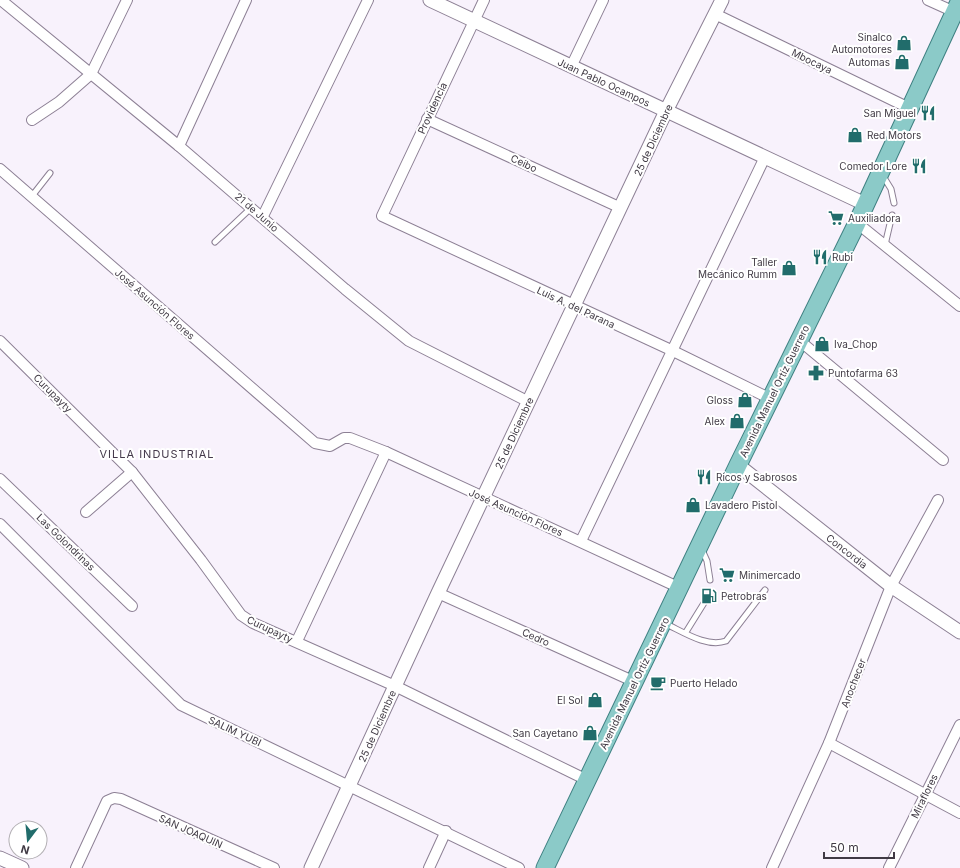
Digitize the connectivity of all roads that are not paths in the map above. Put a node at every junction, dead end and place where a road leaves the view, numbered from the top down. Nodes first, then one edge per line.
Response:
1 (1, 0) edge
2 (127, 0) edge
3 (246, 0) edge
4 (368, 0) edge
5 (430, 0) edge
6 (484, 0) edge
7 (603, 0) edge
8 (722, 0) edge
9 (928, 0) edge
10 (958, 9) edge
11 (715, 14) junction
12 (474, 21) junction
13 (571, 67) junction
14 (91, 74) junction
15 (909, 108) junction
16 (666, 111) junction
17 (427, 119) junction
18 (32, 120) dead end
19 (179, 146) junction
20 (764, 157) junction
21 (0, 169) edge
22 (880, 172) junction
23 (50, 173) dead end
24 (32, 196) junction
25 (894, 203) dead end
26 (866, 204) junction
27 (252, 207) junction
28 (621, 208) junction
29 (892, 215) dead end
30 (263, 216) junction
31 (382, 216) joint
32 (857, 223) junction
33 (215, 242) dead end
34 (885, 246) junction
35 (574, 306) junction
36 (960, 306) edge
37 (0, 341) edge
38 (800, 341) junction
39 (671, 350) junction
40 (771, 399) junction
41 (529, 402) junction
42 (386, 452) junction
43 (943, 460) dead end
44 (738, 465) junction
45 (132, 472) junction
46 (0, 479) edge
47 (483, 498) junction
48 (938, 500) dead end
49 (86, 512) dead end
50 (0, 524) edge
51 (581, 541) junction
52 (700, 546) junction
53 (710, 580) dead end
54 (891, 586) junction
55 (680, 588) junction
56 (764, 590) dead end
57 (438, 593) junction
58 (704, 604) dead end
59 (132, 606) dead end
60 (663, 622) junction
61 (686, 632) junction
62 (960, 632) edge
63 (296, 641) junction
64 (635, 682) junction
65 (395, 686) junction
66 (960, 725) edge
67 (829, 743) junction
68 (587, 780) junction
69 (350, 785) junction
70 (925, 794) junction
71 (960, 813) edge
72 (446, 831) junction
73 (0, 858) edge
74 (516, 867) edge
75 (22, 868) edge
76 (76, 868) edge
77 (274, 868) edge
78 (311, 868) edge
79 (429, 868) edge
80 (545, 868) edge
81 (772, 868) edge
82 (889, 868) edge

1 - 14 street, 21 de Junio
2 - 14 street
3 - 19 street
4 - 30 street
5 - 12 street, Juan Pablo Ocampos
6 - 12 street, Providencia
7 - 13 street
8 - 11 street, 25 de Diciembre
9 - 10 street
10 - 15 main road, Avenida Manuel Ortíz Guerrero
11 - 15 street, Mbocaya
11 - 16 street, 25 de Diciembre
12 - 13 street, Juan Pablo Ocampos
12 - 17 street, Providencia
13 - 16 street, Juan Pablo Ocampos
14 - 18 street
14 - 19 street, 21 de Junio
15 - 22 main road, Avenida Manuel Ortíz Guerrero
16 - 20 street, Juan Pablo Ocampos
16 - 28 street, 25 de Diciembre
17 - 28 street, Ceibo
17 - 31 street, Providencia
19 - 27 street, 21 de Junio
20 - 26 street, Juan Pablo Ocampos
20 - 39 street
21 - 24 street, José Asunción Flores
22 - 25 lane
22 - 26 main road, Avenida Manuel Ortíz Guerrero
23 - 24 lane
24 - 42 street, José Asunción Flores
26 - 32 main road, Avenida Manuel Ortíz Guerrero
27 - 30 street, 21 de Junio
27 - 33 lane
28 - 35 street, 25 de Diciembre
29 - 34 lane
30 - 41 street, 21 de Junio
31 - 35 street, Luis A. del Parana
32 - 34 street
32 - 38 main road, Avenida Manuel Ortíz Guerrero
34 - 36 street
35 - 39 street, Luis A. del Parana
35 - 41 street, 25 de Diciembre
37 - 45 street, Curupayty
38 - 40 main road, Avenida Manuel Ortíz Guerrero
38 - 43 street
39 - 40 street, Luis A. del Parana
39 - 51 street
40 - 44 main road, Avenida Manuel Ortíz Guerrero
41 - 47 street, 25 de Diciembre
42 - 47 street, José Asunción Flores
42 - 63 street
44 - 52 main road, Avenida Manuel Ortíz Guerrero
44 - 54 street, Concordia
45 - 49 street
45 - 63 street, Curupayty
46 - 59 street, Las Golondrinas
47 - 51 street, José Asunción Flores
47 - 57 street, 25 de Diciembre
48 - 54 street, Anochecer
50 - 69 street, SALIM YUBI
51 - 55 street, José Asunción Flores
52 - 53 lane
52 - 55 main road, Avenida Manuel Ortíz Guerrero
54 - 62 street, Concordia
54 - 67 street, Anochecer
55 - 60 main road, Avenida Manuel Ortíz Guerrero
56 - 61 lane
57 - 64 street, Cedro
57 - 65 street, 25 de Diciembre
58 - 61 lane
60 - 61 lane
60 - 64 main road, Avenida Manuel Ortíz Guerrero
63 - 65 street, Curupayty
64 - 68 main road, Avenida Manuel Ortíz Guerrero
65 - 68 street, Curupayty
65 - 69 street, 25 de Diciembre
66 - 70 street, Miraflores
67 - 70 street
67 - 81 street, Anochecer
68 - 80 main road, Avenida Manuel Ortíz Guerrero
69 - 72 street, SALIM YUBI
69 - 78 street, 25 de Diciembre
70 - 71 street
70 - 82 street, Miraflores
72 - 74 street, SALIM YUBI
72 - 79 street
73 - 75 street
76 - 77 street, SAN JOAQUIN

